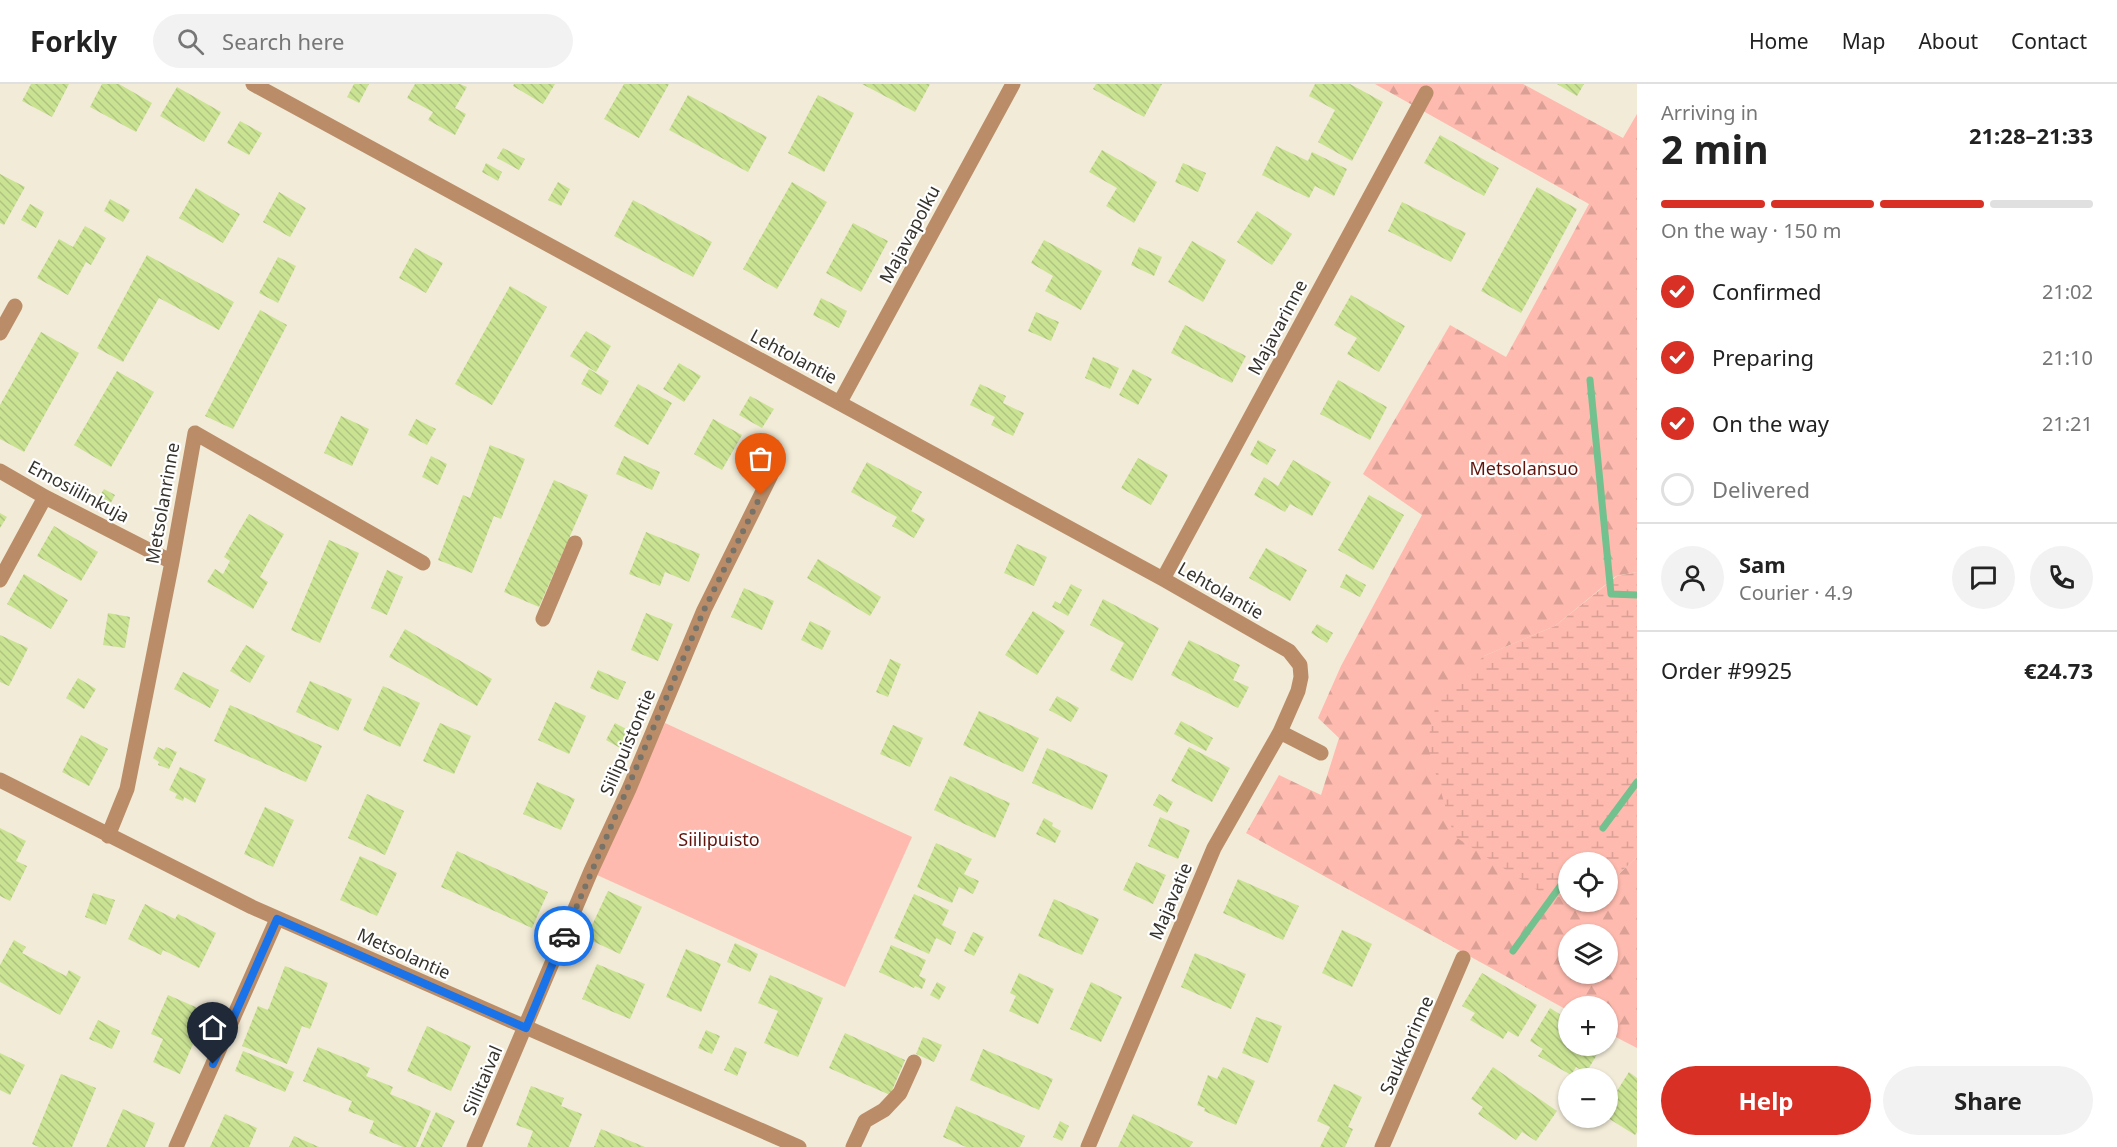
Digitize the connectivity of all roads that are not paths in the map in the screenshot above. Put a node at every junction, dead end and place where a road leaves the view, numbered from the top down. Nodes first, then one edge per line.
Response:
1 (253, 84) edge
2 (1013, 84) edge
3 (1426, 93) dead end
4 (15, 306) dead end
5 (0, 333) edge
6 (840, 402) junction
7 (0, 471) edge
8 (771, 475) dead end
9 (45, 497) junction
10 (575, 543) dead end
11 (172, 562) junction
12 (423, 563) dead end
13 (1163, 579) junction
14 (0, 580) edge
15 (543, 619) dead end
16 (1301, 677) joint
17 (1280, 732) junction
18 (1322, 753) dead end
19 (0, 780) edge
20 (108, 836) junction
21 (277, 919) junction
22 (1463, 958) dead end
23 (526, 1028) junction
24 (914, 1062) dead end
25 (176, 1147) edge
26 (474, 1147) edge
27 (799, 1147) edge
28 (853, 1147) edge
29 (1088, 1147) edge
30 (1382, 1147) edge

1 - 6 street, Lehtolantie
2 - 6 street, Majavapolku
3 - 13 street, Majavarinne
4 - 5 street
6 - 13 street, Lehtolantie
7 - 9 street, Emosiilinkuja
8 - 23 street, Siilipuistontie
9 - 11 street, Emosiilinkuja
9 - 14 street
10 - 15 street
11 - 12 street, Metsolanrinne
11 - 20 street, Metsolanrinne
13 - 16 street, Lehtolantie
16 - 17 street, Majavatie
17 - 18 street
17 - 29 street, Majavatie
19 - 20 street, Metsolantie
20 - 21 street, Metsolantie
21 - 23 street, Metsolantie
21 - 25 street
22 - 30 street, Saukkorinne
23 - 26 street, Siilitaival
23 - 27 street, Metsolantie
24 - 28 street

